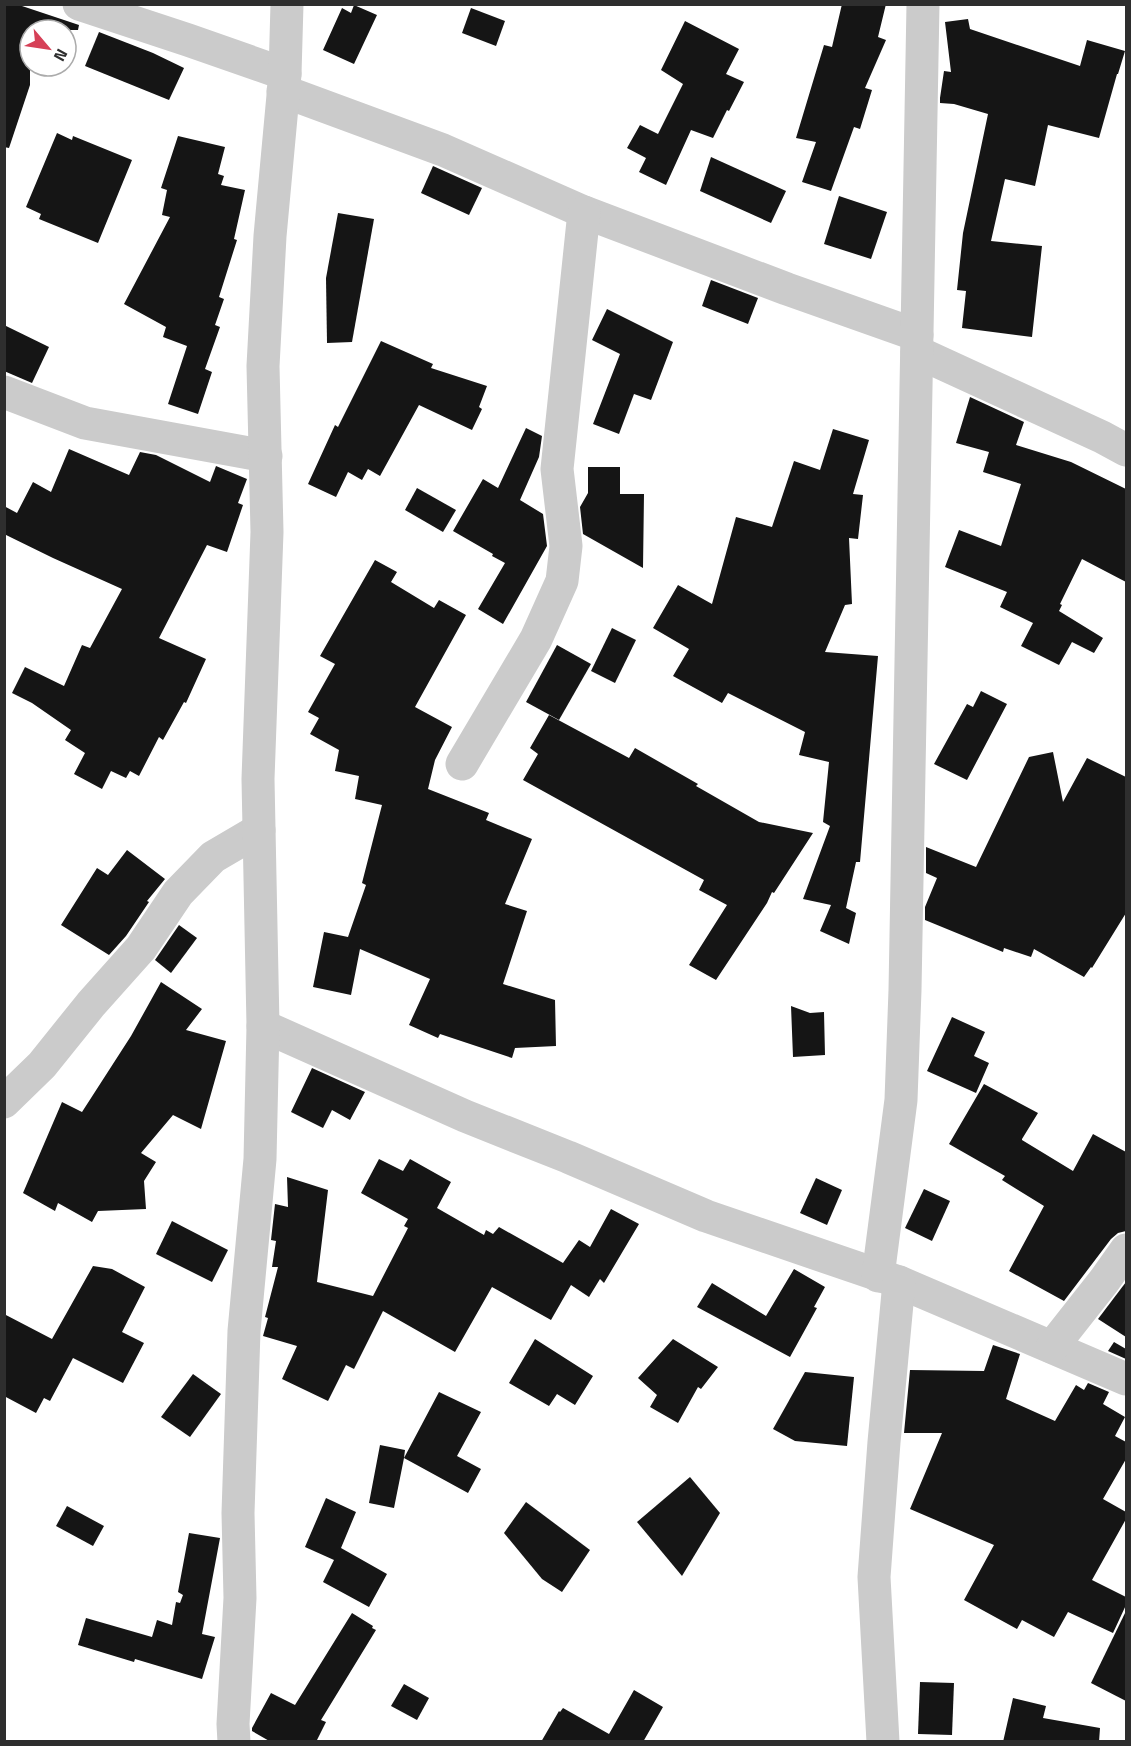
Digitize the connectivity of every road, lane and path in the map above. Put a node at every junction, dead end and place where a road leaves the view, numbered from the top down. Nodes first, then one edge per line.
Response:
1 (79, 4) edge
2 (287, 4) edge
3 (922, 4) edge
4 (284, 83) junction
5 (584, 212) junction
6 (917, 344) junction
7 (4, 392) edge
8 (1126, 450) edge
9 (266, 456) junction
10 (462, 764) dead end
11 (259, 830) junction
12 (263, 1026) junction
13 (4, 1102) edge
14 (1126, 1250) edge
15 (889, 1279) junction
16 (1052, 1347) junction
17 (1126, 1379) edge
18 (234, 1742) edge
19 (883, 1742) edge

1 - 4 street
2 - 4 street
3 - 6 street
4 - 5 street
4 - 9 street
5 - 6 street
5 - 10 street
6 - 8 street
6 - 15 street
7 - 9 street
9 - 11 street
11 - 12 street
11 - 13 street
12 - 15 street
12 - 18 street
14 - 16 street
15 - 16 street
15 - 19 street
16 - 17 street

